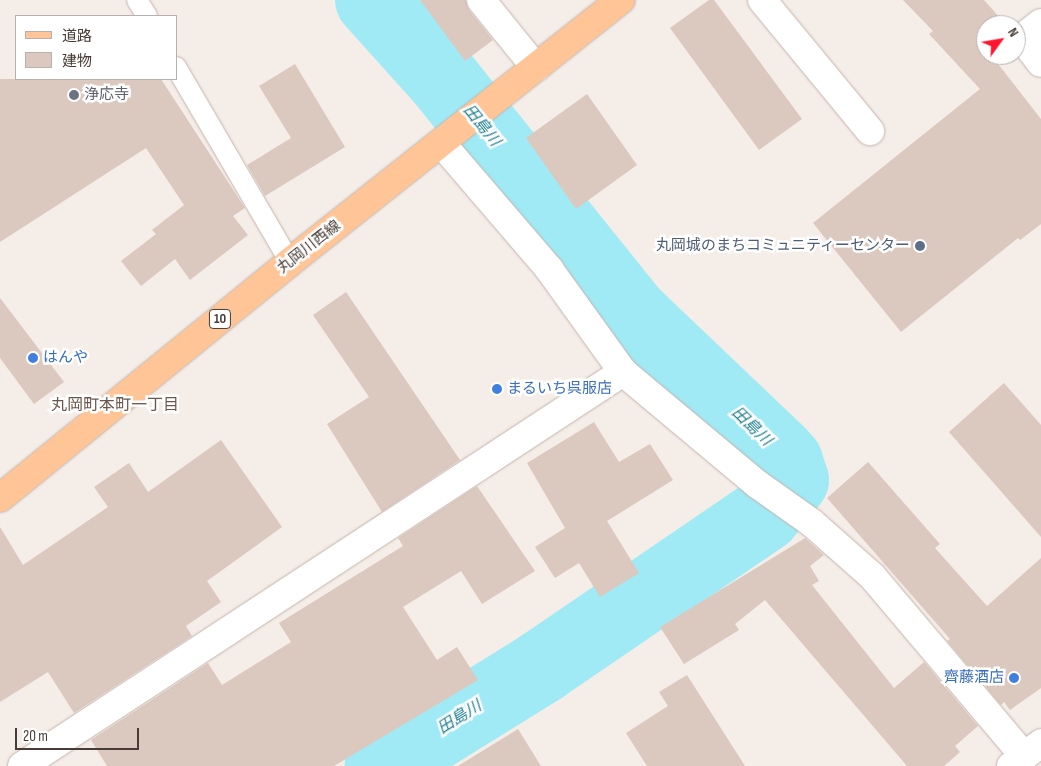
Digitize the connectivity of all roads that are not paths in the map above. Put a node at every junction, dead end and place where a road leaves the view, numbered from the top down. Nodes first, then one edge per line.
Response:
1 (137, 0) edge
2 (480, 0) edge
3 (621, 0) edge
4 (762, 0) edge
5 (145, 15) edge
6 (1041, 23) edge
7 (1041, 63) edge
8 (536, 68) junction
9 (178, 70) edge
10 (870, 131) dead end
11 (442, 144) junction
12 (290, 262) junction
13 (623, 372) junction
14 (0, 498) edge
15 (1025, 755) edge
16 (22, 766) edge

1 - 5 lane
2 - 8 street
3 - 8 main road, 丸岡川西線 / 10
4 - 10 street
6 - 7 street
8 - 11 main road, 丸岡川西線 / 10
9 - 12 lane
11 - 12 main road, 丸岡川西線 / 10
11 - 13 street
12 - 14 main road, 丸岡川西線 / 10
13 - 15 street
13 - 16 street

